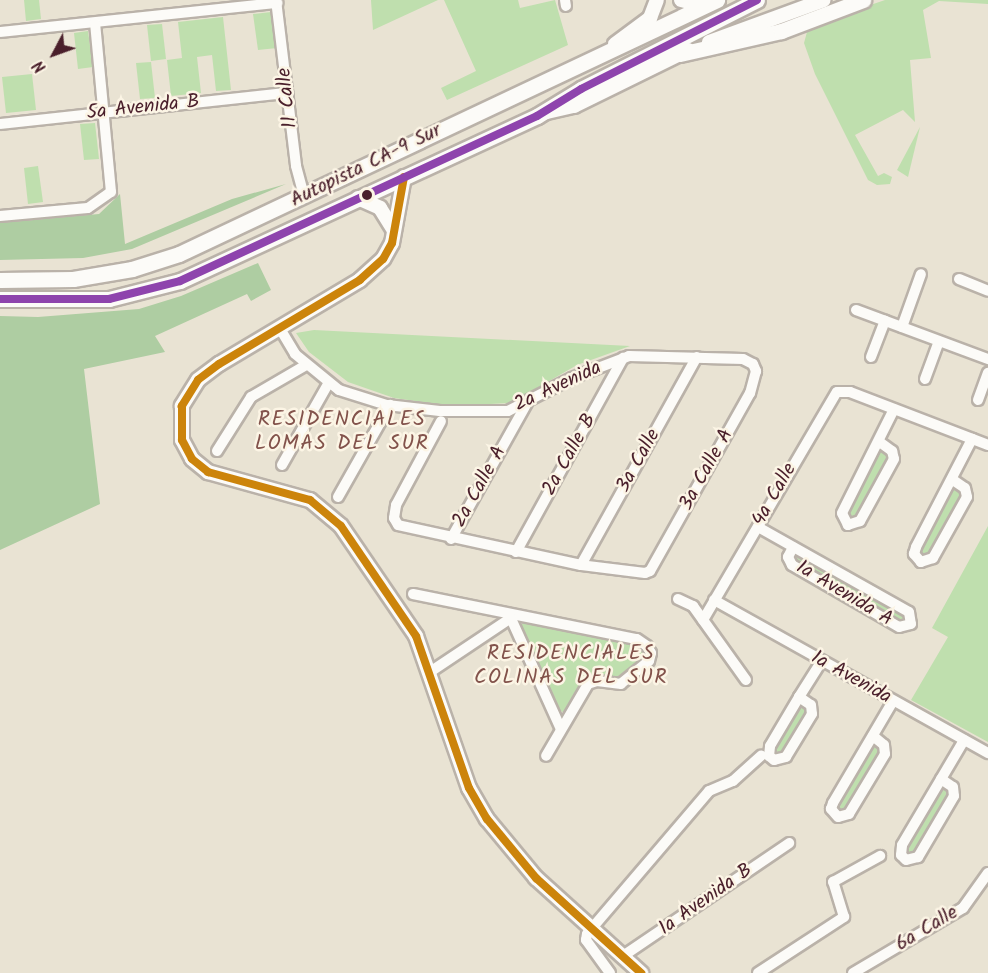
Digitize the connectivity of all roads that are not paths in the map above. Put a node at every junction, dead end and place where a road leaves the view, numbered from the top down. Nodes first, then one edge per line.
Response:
1 (657, 0) edge
2 (681, 0) edge
3 (703, 0) edge
4 (717, 0) edge
5 (757, 0) edge
6 (824, 0) edge
7 (863, 0) edge
8 (276, 1) edge
9 (95, 22) junction
10 (0, 32) edge
11 (604, 52) junction
12 (680, 54) junction
13 (287, 93) junction
14 (105, 112) junction
15 (545, 112) junction
16 (0, 124) edge
17 (404, 177) junction
18 (304, 196) junction
19 (358, 198) junction
20 (0, 216) edge
21 (393, 229) junction
22 (921, 274) dead end
23 (959, 279) dead end
24 (0, 280) edge
25 (988, 291) edge
26 (0, 299) edge
27 (856, 310) dead end
28 (885, 321) junction
29 (279, 327) junction
30 (902, 327) junction
31 (939, 341) junction
32 (697, 357) junction
33 (871, 357) dead end
34 (623, 358) junction
35 (988, 359) edge
36 (306, 365) junction
37 (755, 367) joint
38 (988, 373) edge
39 (925, 379) dead end
40 (328, 384) junction
41 (978, 400) dead end
42 (527, 403) junction
43 (390, 405) junction
44 (894, 410) junction
45 (496, 413) junction
46 (441, 421) dead end
47 (508, 436) junction
48 (972, 439) junction
49 (881, 443) junction
50 (988, 445) edge
51 (217, 451) dead end
52 (282, 465) dead end
53 (953, 480) junction
54 (338, 497) dead end
55 (758, 526) junction
56 (451, 538) junction
57 (793, 547) junction
58 (516, 552) junction
59 (581, 565) junction
60 (413, 594) dead end
61 (678, 599) dead end
62 (714, 600) junction
63 (510, 616) junction
64 (703, 620) junction
65 (821, 662) junction
66 (430, 672) junction
67 (746, 680) dead end
68 (799, 697) junction
69 (893, 701) junction
70 (551, 706) junction
71 (570, 714) junction
72 (561, 729) junction
73 (873, 736) junction
74 (964, 740) junction
75 (988, 753) edge
76 (546, 756) dead end
77 (761, 756) dead end
78 (941, 779) junction
79 (789, 843) dead end
80 (880, 856) dead end
81 (988, 873) edge
82 (592, 928) junction
83 (623, 956) junction
84 (610, 973) edge
85 (641, 973) edge
86 (758, 973) edge
87 (853, 973) edge

1 - 11 main road
2 - 3 main road
4 - 11 highway, Autopista CA-9 Sur
5 - 15 highway, Autopista CA-9 Sur
6 - 12 main road
7 - 12 highway
8 - 9 street
8 - 13 street, 11 Calle
9 - 10 street
9 - 14 street
11 - 18 highway, Autopista CA-9 Sur
12 - 15 main road
13 - 14 street, 5a Avenida B
13 - 18 street, 11 Calle
14 - 16 street, 5a Avenida B
14 - 20 street
15 - 17 highway, Autopista CA-9 Sur
17 - 19 highway, Autopista CA-9 Sur
17 - 21 main road
18 - 24 highway, Autopista CA-9 Sur
19 - 21 main road
19 - 26 highway, Autopista CA-9 Sur
21 - 29 main road
22 - 30 street
23 - 25 street
27 - 28 street
28 - 30 street
28 - 33 street
29 - 36 street, 2a Avenida
29 - 66 main road
30 - 31 street
31 - 35 street
31 - 39 street
32 - 34 street, 2a Avenida
32 - 37 street, 2a Avenida
32 - 59 street, 3a Calle
34 - 42 street, 2a Avenida
34 - 58 street, 2a Calle B
36 - 40 street, 2a Avenida
36 - 51 street
37 - 59 street, 3a Calle A
38 - 41 street
40 - 43 street, 2a Avenida
40 - 52 street
42 - 45 street, 2a Avenida
42 - 47 street, 2a Calle A
43 - 45 street, 2a Avenida
43 - 54 street
44 - 48 street
44 - 49 street
44 - 55 street, 4a Calle
45 - 47 street, 2a Calle A
46 - 56 street
47 - 56 street, 2a Calle A
48 - 50 street
48 - 53 street
49 - 49 street
53 - 53 street
55 - 57 street, 1a Avenida A
55 - 62 street, 4a Calle
56 - 58 street
57 - 57 street, 1a Avenida A
58 - 59 street
60 - 63 street
61 - 64 street
62 - 64 street, 4a Calle
62 - 65 street, 1a Avenida
63 - 66 street
63 - 70 street
63 - 71 street
64 - 67 street
65 - 68 street
65 - 69 street, 1a Avenida
66 - 82 main road
68 - 68 street
69 - 73 street
69 - 74 street, 1a Avenida
70 - 71 street
70 - 72 street
71 - 72 street
72 - 76 street
73 - 73 street
74 - 75 street, 1a Avenida
74 - 78 street
77 - 82 street
78 - 78 street
79 - 83 street, 1a Avenida B
80 - 86 street
81 - 87 street, 6a Calle
82 - 83 main road
82 - 84 street
83 - 85 main road

